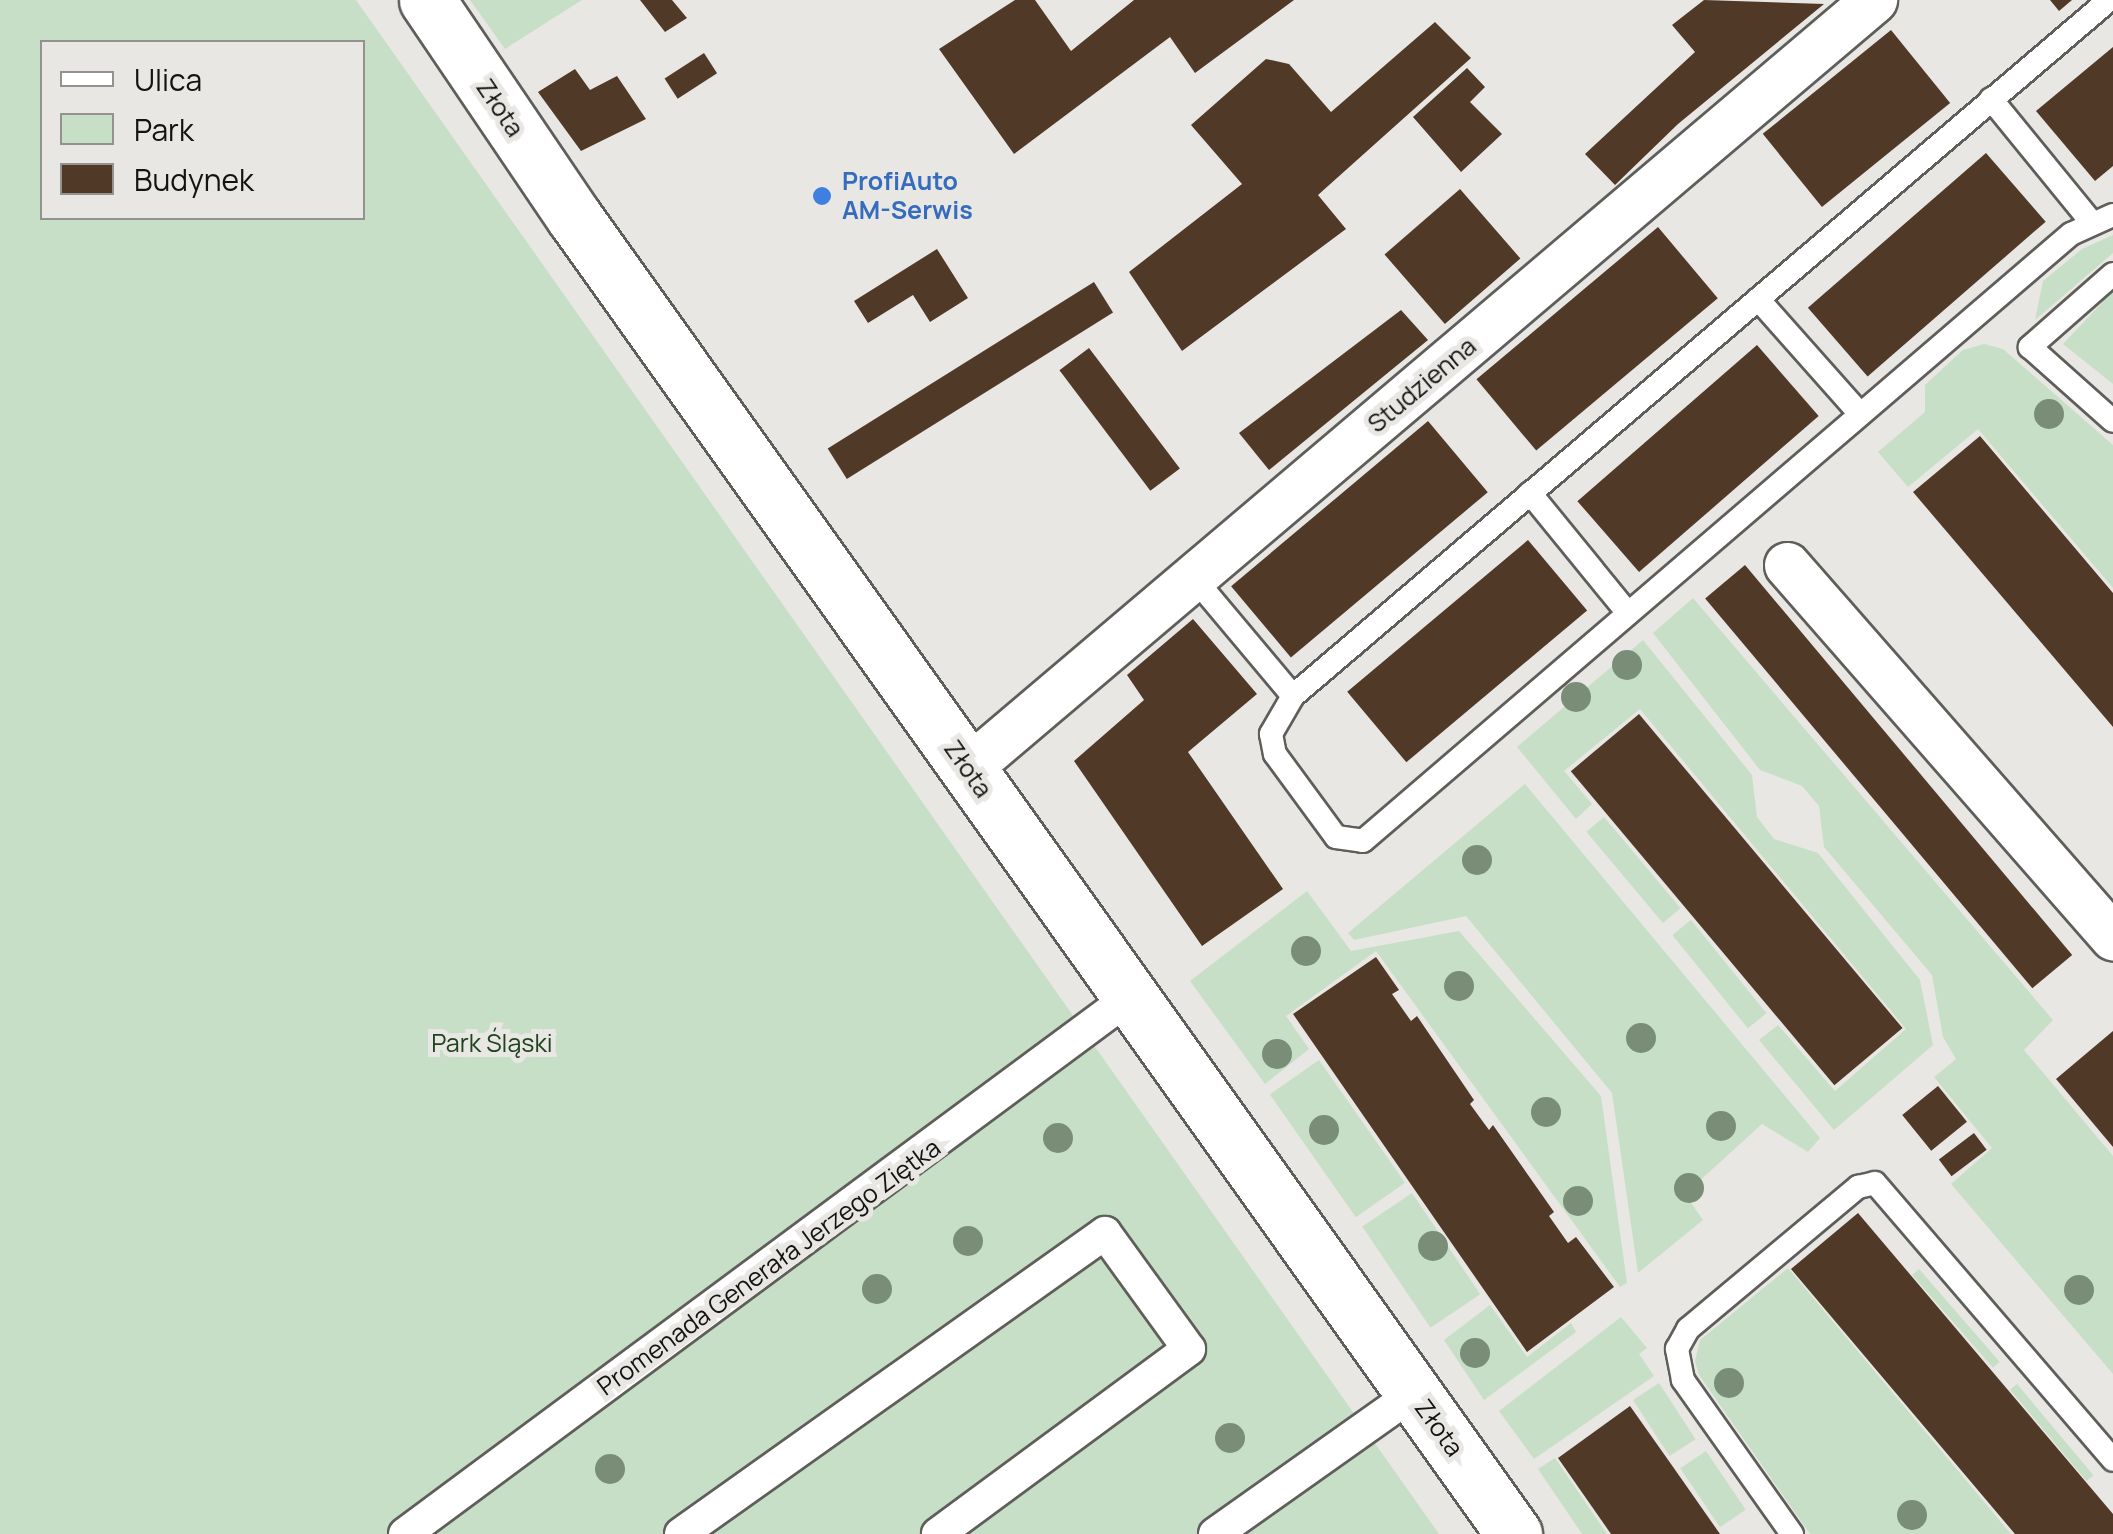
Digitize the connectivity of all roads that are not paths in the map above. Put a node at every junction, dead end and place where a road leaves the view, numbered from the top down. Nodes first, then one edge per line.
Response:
1 (427, 0) edge
2 (1874, 0) edge
3 (2108, 0) edge
4 (1991, 99) junction
5 (2103, 219) edge
6 (2113, 274) edge
7 (1758, 299) junction
8 (1860, 414) junction
9 (2113, 421) edge
10 (1530, 492) junction
11 (1787, 564) dead end
12 (1194, 578) junction
13 (1628, 613) junction
14 (1294, 696) junction
15 (968, 768) junction
16 (2113, 937) edge
17 (1130, 996) junction
18 (1414, 1393) junction
19 (2113, 1460) edge
20 (405, 1534) edge
21 (681, 1534) edge
22 (938, 1534) edge
23 (1214, 1534) edge
24 (1514, 1534) edge
25 (1792, 1534) edge

1 - 15 street, Złota
2 - 12 street, Studzienna
3 - 4 lane
4 - 5 lane
4 - 7 lane
5 - 8 lane
6 - 9 lane
7 - 8 lane
7 - 10 lane
8 - 13 lane
10 - 13 lane
10 - 14 lane
11 - 16 street
12 - 14 lane
12 - 15 street, Studzienna
13 - 14 lane
15 - 17 street, Złota
17 - 18 street, Złota
17 - 20 street, Promenada Generała Jerzego Ziętka
18 - 23 street
18 - 24 street, Złota
19 - 25 lane
21 - 22 street

